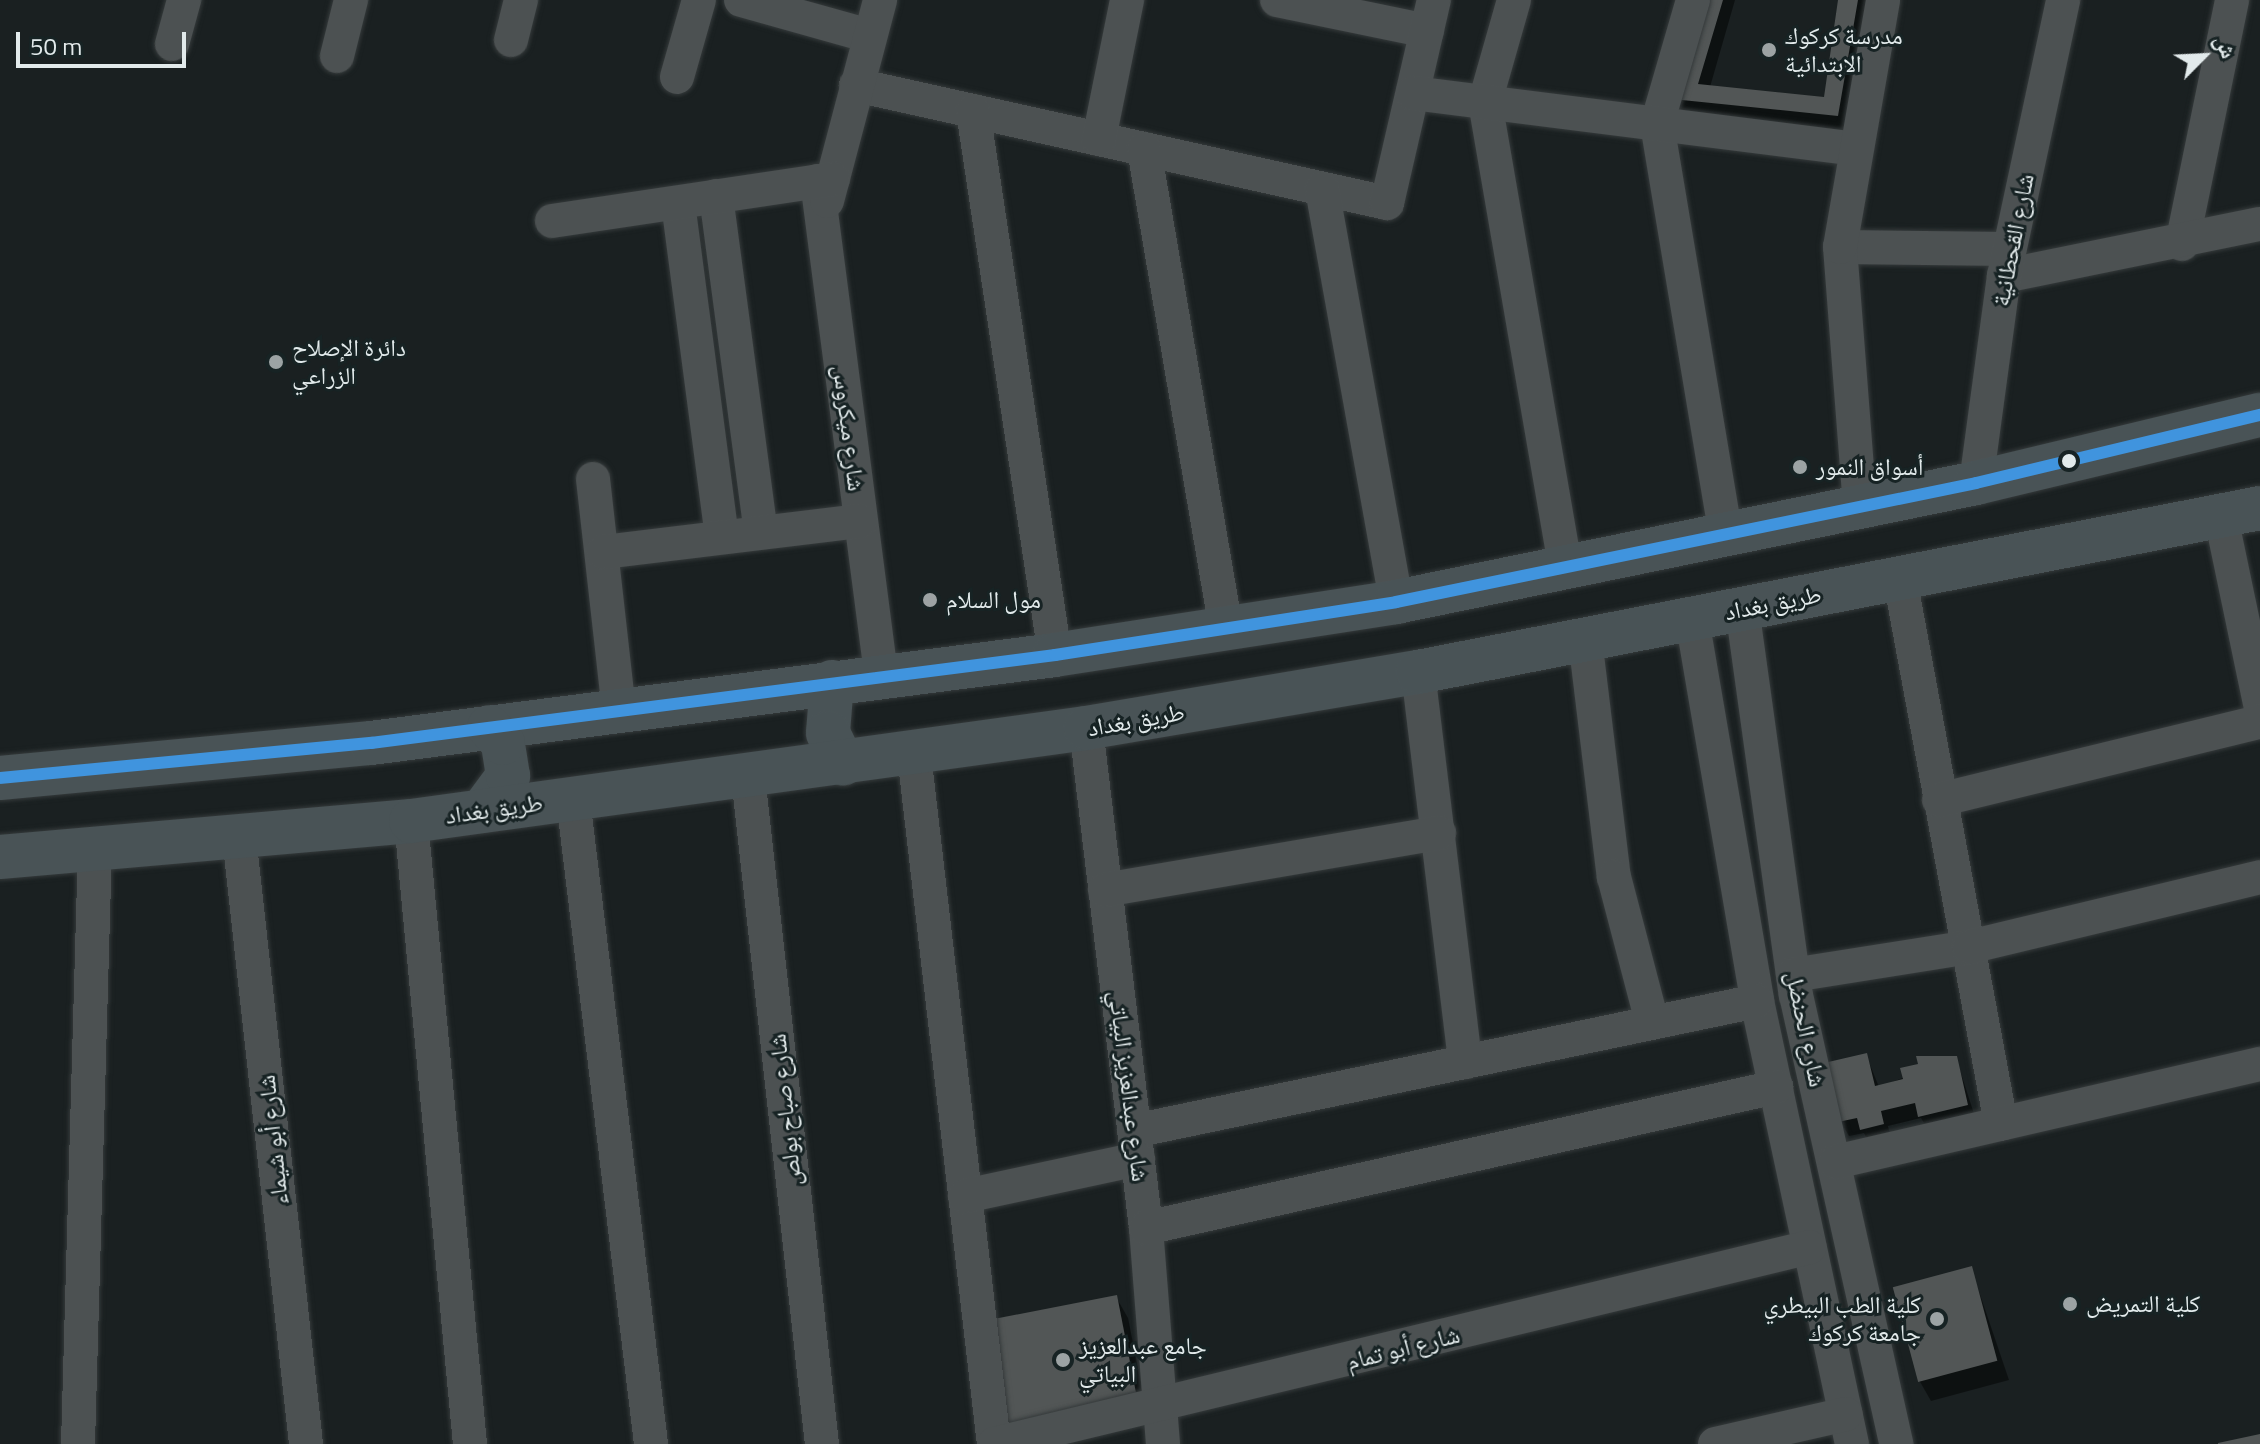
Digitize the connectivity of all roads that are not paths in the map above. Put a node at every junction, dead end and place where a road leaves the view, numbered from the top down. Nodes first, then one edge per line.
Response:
1 (184, 0) edge
2 (351, 0) edge
3 (521, 0) edge
4 (699, 0) edge
5 (741, 0) edge
6 (880, 0) edge
7 (1127, 0) edge
8 (1277, 0) edge
9 (1514, 0) edge
10 (1693, 0) edge
11 (1883, 0) edge
12 (2063, 0) edge
13 (2232, 0) edge
14 (1430, 16) edge
15 (870, 36) junction
16 (511, 40) dead end
17 (172, 44) dead end
18 (337, 56) dead end
19 (677, 77) dead end
20 (856, 85) junction
21 (1413, 93) junction
22 (1485, 102) junction
23 (973, 111) junction
24 (1657, 124) junction
25 (1099, 139) junction
26 (1144, 149) junction
27 (1854, 149) junction
28 (825, 180) junction
29 (1322, 189) junction
30 (716, 196) junction
31 (678, 203) junction
32 (552, 221) dead end
33 (2260, 224) edge
34 (2182, 244) junction
35 (1840, 247) junction
36 (2006, 262) junction
37 (2260, 415) edge
38 (593, 479) dead end
39 (1976, 483) junction
40 (1860, 507) junction
41 (2240, 512) edge
42 (860, 521) junction
43 (761, 532) junction
44 (1726, 535) junction
45 (722, 537) junction
46 (603, 552) junction
47 (1566, 569) junction
48 (1900, 579) junction
49 (2247, 580) edge
50 (1396, 602) junction
51 (1742, 608) junction
52 (1692, 619) junction
53 (1226, 629) junction
54 (1585, 639) junction
55 (1055, 655) junction
56 (1750, 668) junction
57 (1703, 671) junction
58 (1418, 672) junction
59 (881, 675) junction
60 (832, 682) junction
61 (2260, 703) edge
62 (619, 710) junction
63 (2260, 722) edge
64 (489, 727) junction
65 (1086, 728) junction
66 (914, 754) junction
67 (843, 764) junction
68 (748, 776) junction
69 (0, 778) edge
70 (573, 799) junction
71 (1939, 800) junction
72 (482, 811) junction
73 (411, 821) junction
74 (1439, 833) junction
75 (239, 836) junction
76 (95, 848) junction
77 (0, 857) edge
78 (2260, 877) edge
79 (1105, 890) junction
80 (1969, 947) junction
81 (1793, 975) junction
82 (1757, 1001) junction
83 (1652, 1022) junction
84 (1465, 1062) junction
85 (2260, 1064) edge
86 (1776, 1087) junction
87 (2001, 1124) junction
88 (1136, 1145) junction
89 (1835, 1162) junction
90 (965, 1196) junction
91 (1146, 1228) junction
92 (1810, 1247) junction
93 (1869, 1310) junction
94 (1825, 1317) junction
95 (1155, 1410) junction
96 (1849, 1429) edge
97 (1726, 1443) edge
98 (78, 1444) edge
99 (306, 1444) edge
100 (470, 1444) edge
101 (651, 1444) edge
102 (822, 1444) edge
103 (994, 1444) edge
104 (1163, 1444) edge
105 (1896, 1444) edge

1 - 17 street
2 - 18 street
3 - 16 street
4 - 19 street
5 - 15 street
6 - 15 street
7 - 25 street
8 - 14 street
9 - 22 street
10 - 24 street
11 - 27 street
12 - 36 street, شارع القحطانية
13 - 34 street
14 - 21 street
15 - 20 street
20 - 23 street
20 - 28 street
21 - 22 street
21 - 29 street
22 - 24 street
22 - 47 street
23 - 25 street
23 - 55 street
24 - 27 street
24 - 44 street
25 - 26 street
26 - 29 street
26 - 53 street
27 - 35 street
28 - 30 street
28 - 42 street, شارع ميكروس
29 - 50 street
30 - 31 street
30 - 43 street
31 - 32 street
31 - 45 street
33 - 34 street
34 - 36 street
35 - 36 street
35 - 40 street
36 - 39 street, شارع القحطانية
37 - 39 main road
38 - 46 street
39 - 40 main road
40 - 44 main road
41 - 48 main road, طريق بغداد
41 - 49 street
42 - 43 street
42 - 59 street, شارع ميكروس
43 - 45 street
44 - 47 main road
45 - 46 street
46 - 62 street
47 - 50 main road
48 - 51 main road, طريق بغداد
48 - 71 street
49 - 61 street
50 - 53 main road
51 - 52 main road, طريق بغداد
51 - 56 street, شارع الحنضل
52 - 54 main road, طريق بغداد
52 - 57 street, شارع الحنضل
53 - 55 main road
54 - 58 main road, طريق بغداد
54 - 83 street
55 - 59 main road
56 - 57 street
56 - 81 street, شارع الحنضل
57 - 82 street, شارع الحنضل
58 - 65 main road, طريق بغداد
58 - 74 street
59 - 60 main road
60 - 62 main road
60 - 67 main road
62 - 64 main road
63 - 71 street
64 - 69 main road
64 - 72 main road
65 - 66 main road, طريق بغداد
65 - 79 street, شارع عبدالعزيز البياتي
66 - 67 main road, طريق بغداد
66 - 90 street
67 - 68 main road, طريق بغداد
68 - 70 main road, طريق بغداد
68 - 102 street, شارع صباح بولص
70 - 72 main road, طريق بغداد
70 - 101 street
71 - 80 street
72 - 73 main road, طريق بغداد
73 - 75 main road, طريق بغداد
73 - 100 street
74 - 79 street
74 - 84 street
75 - 76 main road, طريق بغداد
75 - 99 street, شارع أبو شيماء
76 - 77 main road, طريق بغداد
76 - 98 street
78 - 80 street
79 - 88 street, شارع عبدالعزيز البياتي
80 - 81 street
80 - 87 street
81 - 89 street, شارع الحنضل
82 - 83 street
82 - 86 street, شارع الحنضل
83 - 84 street
84 - 88 street
85 - 87 street
86 - 91 street
86 - 92 street, شارع الحنضل
87 - 89 street
88 - 90 street
88 - 91 street, شارع عبدالعزيز البياتي
89 - 93 street, شارع الحنضل
90 - 103 street
91 - 95 street, شارع عبدالعزيز البياتي
92 - 94 street, شارع الحنضل
92 - 95 street, شارع أبو تمام
93 - 94 street
93 - 105 street, شارع الحنضل
94 - 96 street, شارع الحنضل
95 - 103 street, شارع أبو تمام
95 - 104 street, شارع عبدالعزيز البياتي
96 - 97 street

